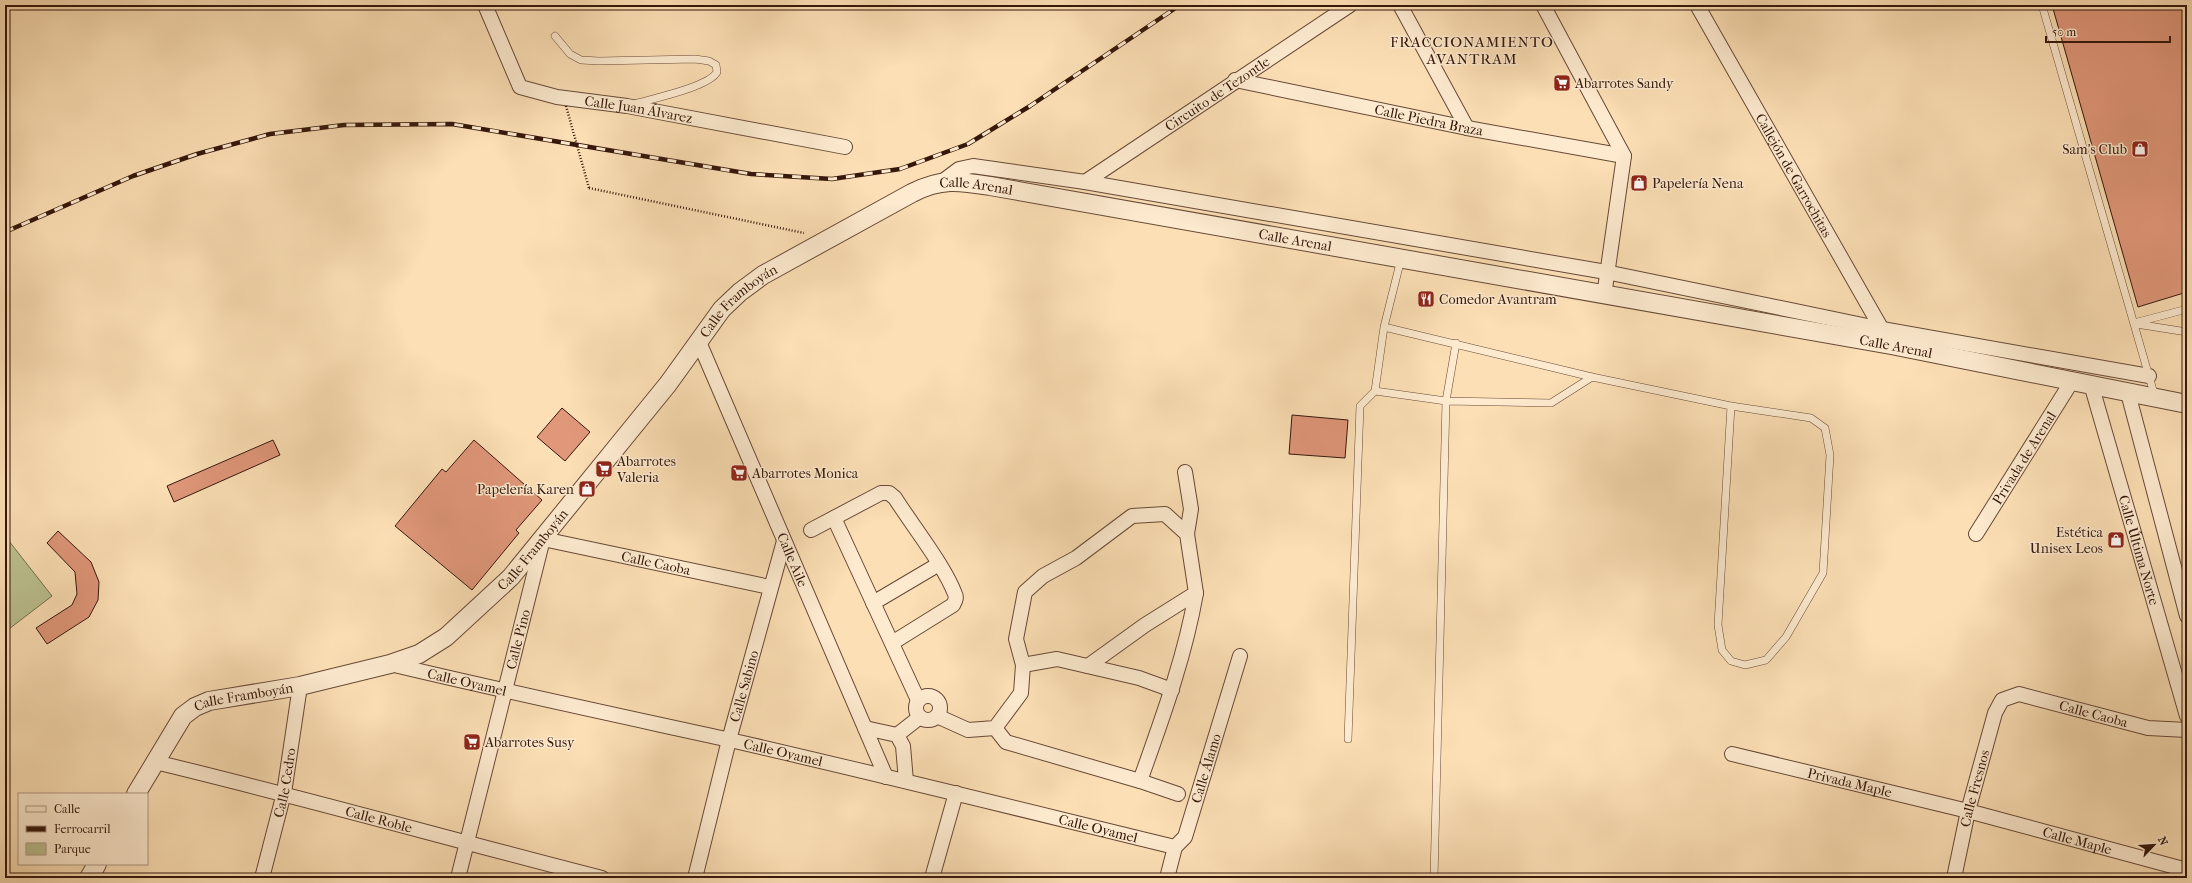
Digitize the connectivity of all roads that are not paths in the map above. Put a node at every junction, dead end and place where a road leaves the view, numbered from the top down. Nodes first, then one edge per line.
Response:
1 (485, 5) edge
2 (1350, 5) edge
3 (1400, 5) edge
4 (1543, 5) edge
5 (1697, 5) edge
6 (2042, 5) edge
7 (556, 36) dead end
8 (1235, 80) junction
9 (627, 106) junction
10 (1467, 128) junction
11 (845, 147) dead end
12 (1624, 156) junction
13 (943, 181) junction
14 (1085, 182) junction
15 (1401, 259) junction
16 (1606, 272) junction
17 (1604, 296) junction
18 (2187, 309) edge
19 (2134, 323) junction
20 (1384, 327) junction
21 (1882, 329) junction
22 (2187, 332) edge
23 (699, 342) junction
24 (1456, 343) junction
25 (1891, 345) junction
26 (2149, 376) junction
27 (1592, 377) junction
28 (2072, 381) junction
29 (2091, 384) junction
30 (1375, 391) junction
31 (2128, 393) junction
32 (2156, 398) junction
33 (1446, 400) junction
34 (2187, 404) edge
35 (1731, 406) junction
36 (1185, 472) dead end
37 (834, 518) junction
38 (811, 530) dead end
39 (1188, 534) junction
40 (1976, 534) dead end
41 (543, 540) junction
42 (784, 541) junction
43 (939, 564) junction
44 (770, 587) junction
45 (1196, 593) junction
46 (874, 603) junction
47 (2187, 616) edge
48 (892, 643) junction
49 (1240, 656) dead end
50 (390, 664) junction
51 (1023, 665) junction
52 (1088, 666) junction
53 (300, 686) junction
54 (1172, 690) junction
55 (504, 692) junction
56 (918, 700) junction
57 (2002, 700) joint
58 (937, 716) junction
59 (2187, 716) edge
60 (920, 717) junction
61 (865, 728) junction
62 (995, 728) junction
63 (2187, 730) edge
64 (896, 735) junction
65 (1348, 739) dead end
66 (729, 740) junction
67 (1732, 754) dead end
68 (154, 762) junction
69 (886, 777) junction
70 (906, 781) junction
71 (1140, 781) junction
72 (137, 793) edge
73 (284, 793) junction
74 (956, 794) junction
75 (1178, 794) dead end
76 (1968, 811) junction
77 (466, 844) junction
78 (1175, 847) junction
79 (96, 865) edge
80 (2187, 870) edge
81 (89, 878) edge
82 (262, 878) edge
83 (458, 878) edge
84 (602, 878) edge
85 (695, 878) edge
86 (932, 878) edge
87 (1167, 878) edge
88 (1434, 878) edge
89 (1954, 878) edge

1 - 9 street, Calle Juan Álvarez
2 - 8 street, Circuito de Tezontle
3 - 10 street
4 - 12 street
5 - 21 street, Callejón de Garrochitas
6 - 19 lane
7 - 9 lane
8 - 10 street, Calle Piedra Braza
8 - 14 street, Circuito de Tezontle
9 - 11 street, Calle Juan Álvarez
10 - 12 street, Calle Piedra Braza
12 - 16 street
13 - 14 street, Calle Arenal
13 - 15 street, Calle Arenal
13 - 23 street, Calle Framboyán
14 - 16 street, Calle Arenal
15 - 17 street, Calle Arenal
15 - 20 lane
16 - 17 street
16 - 21 street, Calle Arenal
17 - 25 street, Calle Arenal
18 - 19 lane
19 - 22 lane
19 - 26 lane
20 - 24 lane
20 - 30 lane
21 - 25 street, Callejón de Garrochitas
21 - 26 street, Calle Arenal
23 - 41 street, Calle Framboyán
23 - 42 street, Calle Aile
24 - 27 lane
24 - 33 lane
25 - 28 street, Calle Arenal
26 - 32 lane
27 - 33 lane
27 - 35 lane
28 - 29 street, Calle Arenal
28 - 40 street, Privada de Arenal
29 - 31 street, Calle Arenal
29 - 59 street, Calle Última Norte
30 - 33 lane
30 - 65 lane
31 - 32 street, Calle Arenal
31 - 47 street, Calle Última Norte
32 - 34 street, Calle Arenal
33 - 88 lane
35 - 35 lane
36 - 39 street
37 - 38 street
37 - 43 street
37 - 46 street
39 - 45 street
39 - 51 street
41 - 44 street, Calle Caoba
41 - 50 street, Calle Framboyán
41 - 55 street, Calle Pino
42 - 44 street, Calle Sabino
42 - 61 street, Calle Aile
43 - 46 street
43 - 48 street
44 - 66 street, Calle Sabino
45 - 52 street
45 - 54 street
46 - 48 street
48 - 56 street
49 - 78 street, Calle Álamo
50 - 53 street, Calle Framboyán
50 - 55 street, Calle Oyamel
51 - 52 street
51 - 62 street
52 - 54 street
53 - 68 street, Calle Framboyán
53 - 73 street, Calle Cedro
54 - 71 street
55 - 66 street, Calle Oyamel
55 - 77 street, Calle Pino
56 - 58 street
56 - 60 street
57 - 63 street, Calle Caoba
57 - 76 street, Calle Fresnos
58 - 60 street
58 - 62 street
60 - 64 street
61 - 64 street
61 - 69 street, Calle Aile
62 - 71 street
64 - 70 street
66 - 69 street, Calle Oyamel
66 - 85 street, Calle Sabino
67 - 76 street, Privada Maple
68 - 72 street, Calle Framboyán
68 - 73 street, Calle Roble
69 - 70 street, Calle Oyamel
70 - 74 street, Calle Oyamel
71 - 75 street
73 - 77 street, Calle Roble
73 - 82 street, Calle Cedro
74 - 78 street, Calle Oyamel
74 - 86 street
76 - 80 street, Calle Maple
76 - 89 street, Calle Fresnos
77 - 83 street, Calle Pino
77 - 84 street, Calle Roble
78 - 87 street, Calle Álamo
79 - 81 street

